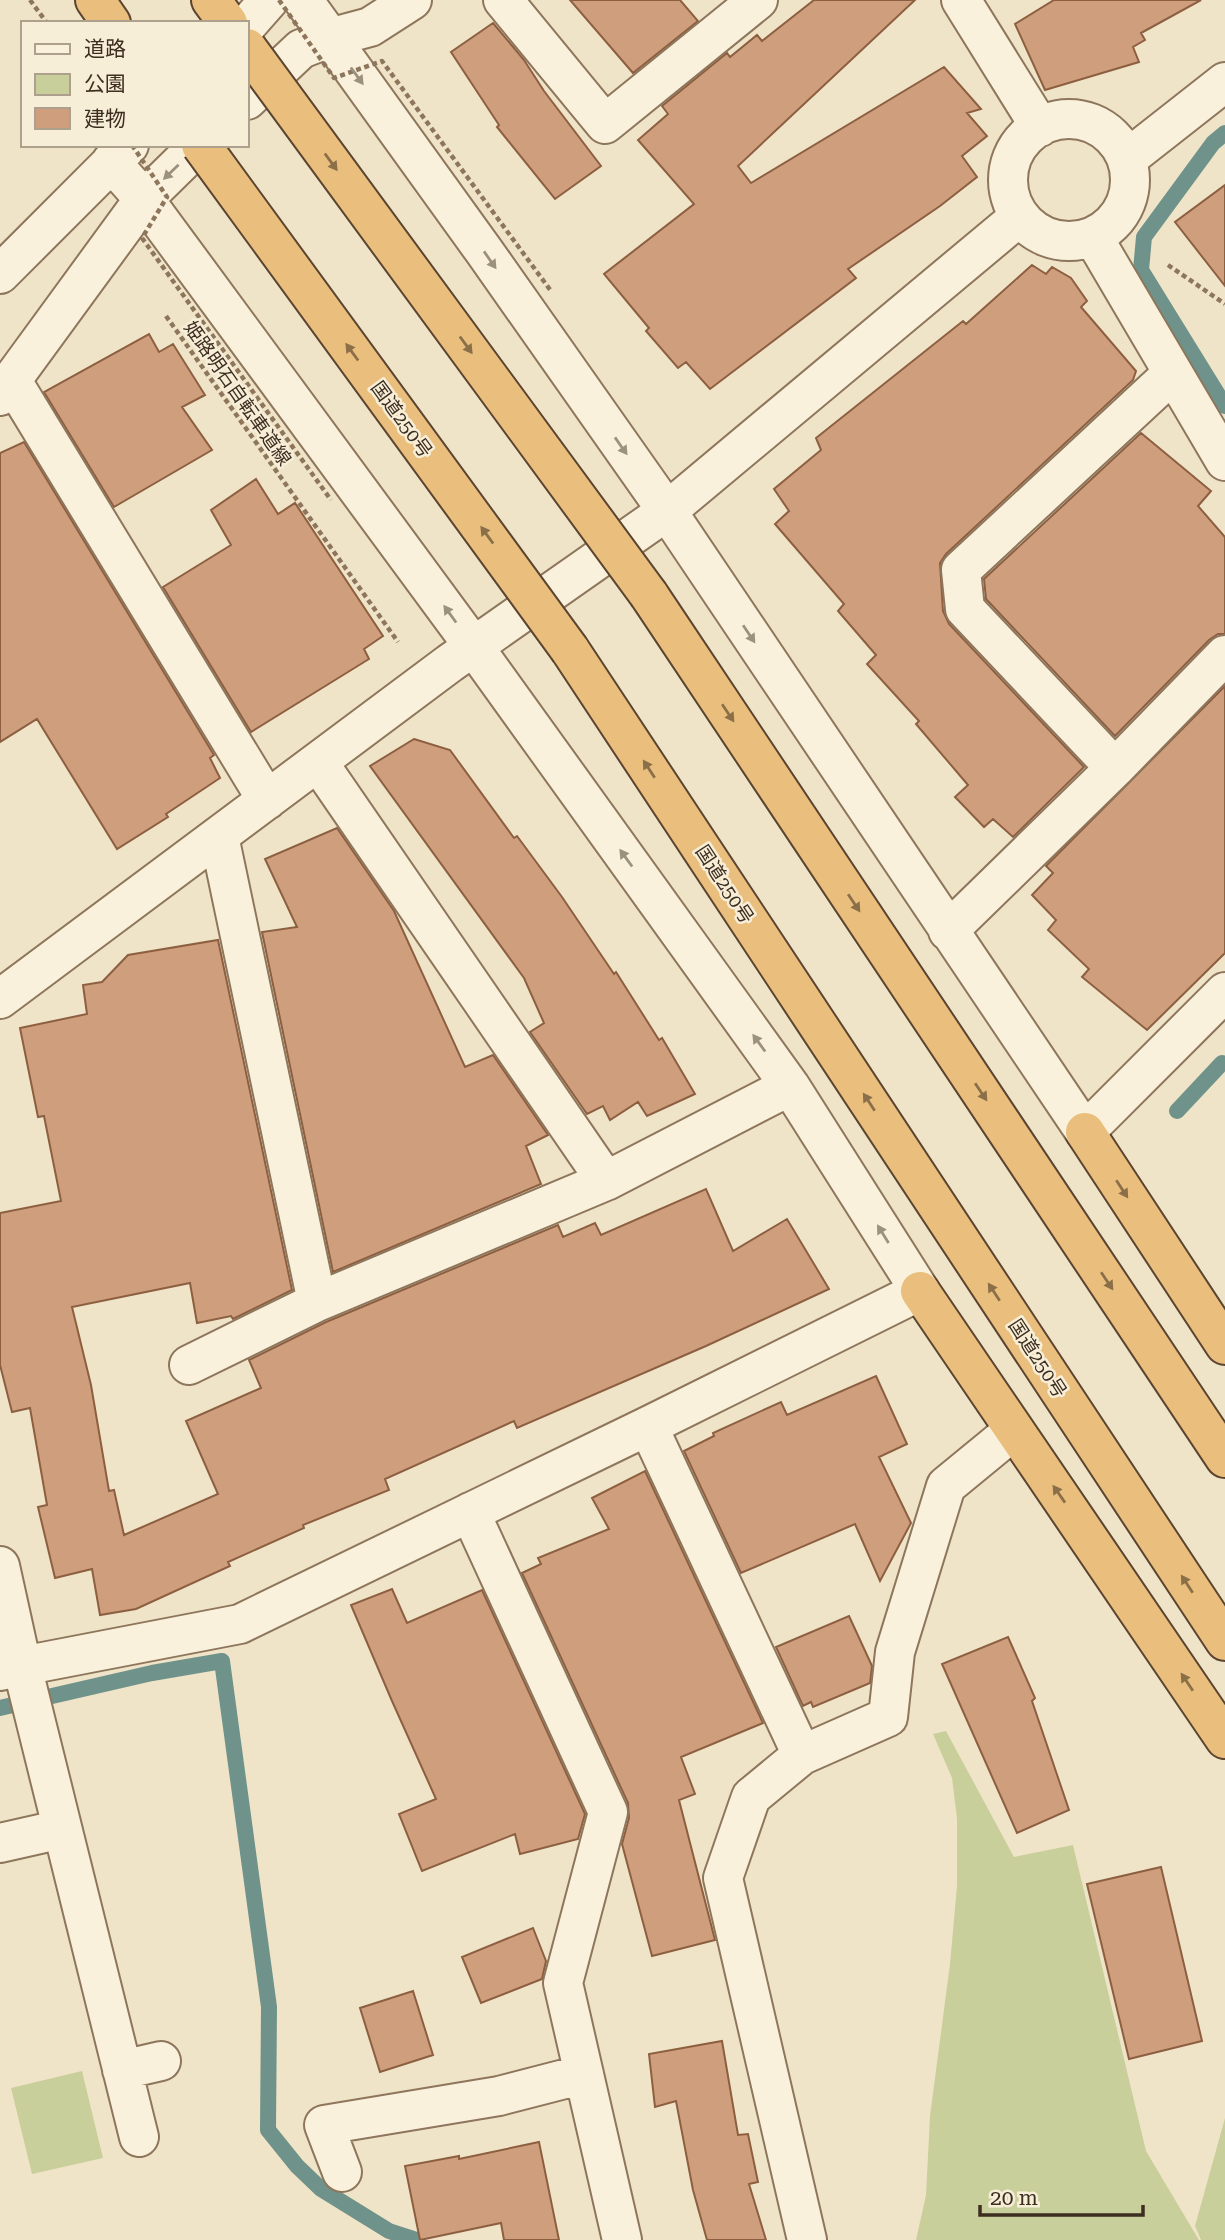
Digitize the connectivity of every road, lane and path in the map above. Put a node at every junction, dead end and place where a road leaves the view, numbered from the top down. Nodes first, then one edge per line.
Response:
1 (30, 0) edge
2 (95, 0) edge
3 (211, 0) edge
4 (269, 0) edge
5 (279, 0) edge
6 (303, 0) edge
7 (412, 0) edge
8 (503, 0) edge
9 (758, 0) edge
10 (961, 0) edge
11 (46, 21) edge
12 (110, 21) edge
13 (227, 21) edge
14 (248, 24) edge
15 (330, 38) junction
16 (248, 49) edge
17 (1225, 82) edge
18 (248, 99) edge
19 (1040, 127) junction
20 (198, 147) edge
21 (201, 147) edge
22 (124, 151) edge
23 (1127, 159) junction
24 (144, 199) junction
25 (1019, 216) junction
26 (1093, 237) junction
27 (0, 274) edge
28 (551, 291) dead end
29 (160, 308) dead end
30 (1172, 374) junction
31 (6, 388) edge
32 (1225, 461) edge
33 (331, 499) dead end
34 (667, 511) junction
35 (462, 655) junction
36 (1225, 655) edge
37 (318, 762) junction
38 (1115, 768) junction
39 (267, 800) junction
40 (219, 835) junction
41 (948, 931) junction
42 (1225, 992) edge
43 (0, 999) edge
44 (790, 1086) junction
45 (1085, 1132) junction
46 (607, 1181) junction
47 (920, 1291) junction
48 (317, 1302) junction
49 (1225, 1345) edge
50 (189, 1364) dead end
51 (648, 1426) junction
52 (1013, 1431) junction
53 (1225, 1458) edge
54 (470, 1512) junction
55 (0, 1566) edge
56 (1225, 1641) edge
57 (15, 1669) edge
58 (1225, 1739) edge
59 (802, 1755) junction
60 (62, 1829) junction
61 (0, 1843) edge
62 (161, 2061) dead end
63 (122, 2070) junction
64 (584, 2074) junction
65 (139, 2137) dead end
66 (342, 2172) dead end
67 (622, 2240) edge
68 (807, 2240) edge

1 - 11 path
2 - 12 highway
3 - 13 highway
4 - 14 street
5 - 28 path, bridge
6 - 15 street
7 - 15 street
8 - 9 street
10 - 19 street
15 - 18 street
15 -> 34 street
16 -> 53 highway, bridge
17 - 23 street
19 - 23 street
19 - 25 street
20 -> 24 street
56 -> 21 highway, 国道250号, bridge
22 - 24 street
22 - 27 street
22 - 33 path, 姫路明石自転車道線, bridge
23 - 26 street
24 - 31 street
35 -> 24 street
25 - 26 street
25 - 34 street
26 - 30 street
29 - 35 path, 姫路明石自転車道線
30 - 32 street
30 - 38 street
31 - 39 street
34 - 35 street
34 -> 41 street
35 - 37 street
44 -> 35 street
36 - 38 street
37 - 39 street
37 - 46 street
38 - 41 street
39 - 40 street
40 - 43 street
40 - 48 street
41 - 45 street
42 - 45 street
44 - 46 street
47 -> 44 street
45 -> 49 highway
46 - 48 street
47 - 51 street
47 - 52 highway
48 - 50 street
51 - 54 street
51 - 59 street
58 -> 52 highway
52 - 59 street
54 - 57 street
54 - 64 street
55 - 57 street
57 - 60 street
59 - 68 street
60 - 61 street
60 - 63 street
62 - 63 street
63 - 65 street
64 - 66 street
64 - 67 street

